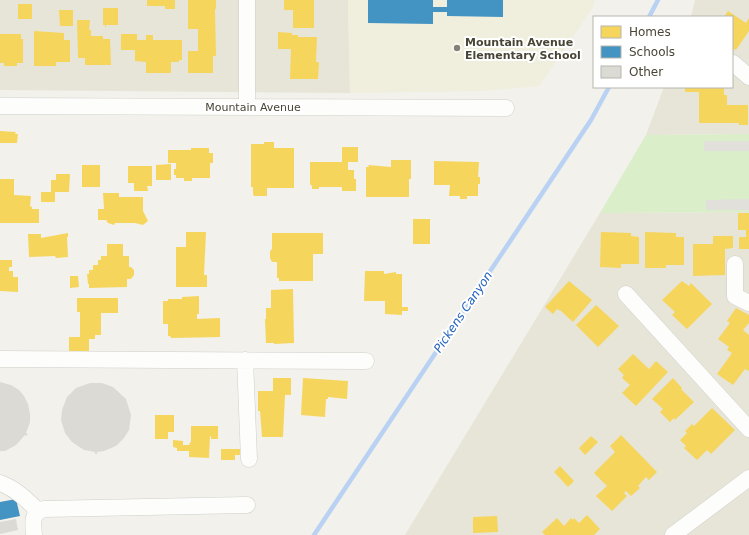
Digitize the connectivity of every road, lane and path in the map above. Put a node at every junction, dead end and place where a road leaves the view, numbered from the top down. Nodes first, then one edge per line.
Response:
1 (247, 0) edge
2 (733, 63) dead end
3 (749, 77) edge
4 (0, 106) edge
5 (247, 107) junction
6 (506, 108) dead end
7 (735, 264) dead end
8 (626, 294) dead end
9 (749, 303) edge
10 (0, 359) edge
11 (245, 360) junction
12 (366, 361) dead end
13 (749, 429) edge
14 (248, 459) dead end
15 (749, 478) edge
16 (0, 483) edge
17 (247, 505) dead end
18 (38, 511) junction
19 (34, 535) edge
20 (673, 535) edge

1 - 5 street
2 - 3 street
4 - 5 street, Mountain Avenue
5 - 6 street, Mountain Avenue
7 - 9 street
8 - 13 street
10 - 11 street
11 - 12 street
11 - 14 street
15 - 20 street
16 - 18 street
17 - 18 street
18 - 19 street

